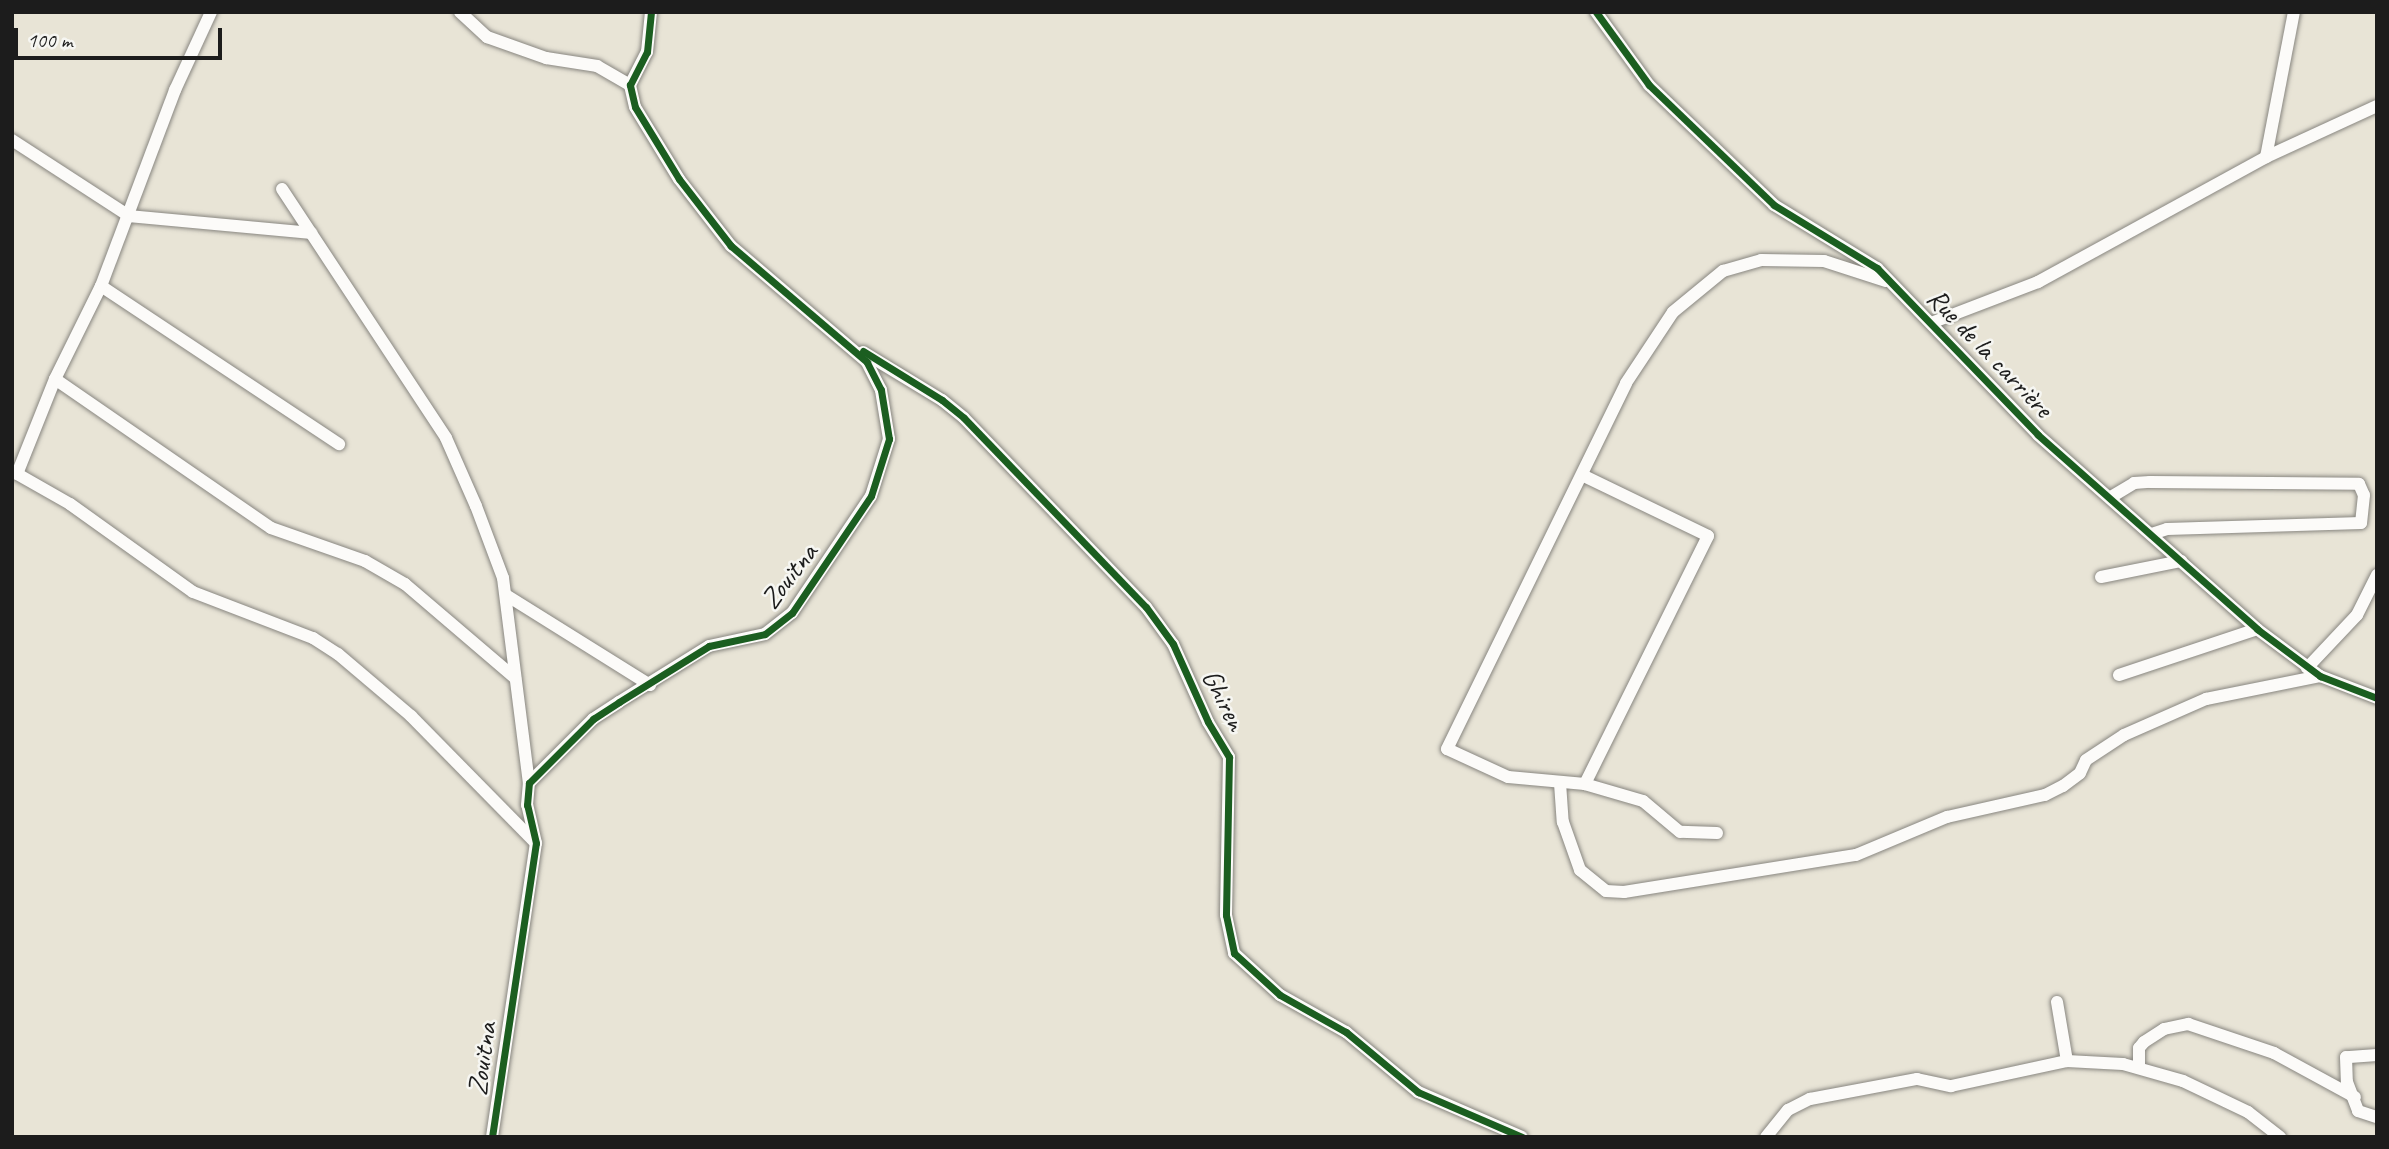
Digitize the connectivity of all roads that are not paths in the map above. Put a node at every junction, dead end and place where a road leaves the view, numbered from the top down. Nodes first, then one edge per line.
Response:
1 (211, 12) edge
2 (460, 12) edge
3 (651, 12) edge
4 (1596, 12) edge
5 (2294, 12) edge
6 (630, 85) junction
7 (2377, 106) edge
8 (12, 140) edge
9 (2266, 157) junction
10 (282, 189) dead end
11 (129, 216) junction
12 (311, 233) junction
13 (101, 286) junction
14 (1900, 288) junction
15 (1931, 323) junction
16 (854, 346) junction
17 (55, 379) junction
18 (339, 444) dead end
19 (15, 472) edge
20 (1582, 475) junction
21 (2111, 496) junction
22 (2152, 534) junction
23 (2181, 561) junction
24 (2377, 575) edge
25 (2101, 577) dead end
26 (506, 595) junction
27 (2257, 629) junction
28 (2307, 668) junction
29 (2119, 675) dead end
30 (2320, 676) junction
31 (515, 678) junction
32 (650, 685) junction
33 (2377, 698) edge
34 (529, 783) junction
35 (1560, 783) junction
36 (1585, 784) junction
37 (1717, 833) dead end
38 (536, 843) junction
39 (2057, 1002) dead end
40 (2377, 1055) edge
41 (2067, 1060) junction
42 (2138, 1068) junction
43 (2355, 1097) junction
44 (2377, 1117) edge
45 (492, 1137) edge
46 (1522, 1137) edge
47 (1766, 1137) edge
48 (2280, 1137) edge

1 - 11 street
2 - 6 street
3 - 6 street
4 - 14 street, Rue de la carrière
5 - 9 street
6 - 16 street, Zouitna
7 - 9 street
8 - 11 street
9 - 15 street
10 - 12 street
11 - 12 street
11 - 13 street
12 - 26 street
13 - 17 street
13 - 18 street
14 - 15 street, Rue de la carrière
14 - 20 street
15 - 21 street, Rue de la carrière
16 - 32 street, Zouitna
16 - 46 street, Ghiren
17 - 19 street
17 - 31 street
19 - 38 street
20 - 35 street
20 - 36 street
21 - 22 street, Rue de la carrière
21 - 22 street
22 - 23 street, Rue de la carrière
23 - 25 street
23 - 27 street, Rue de la carrière
24 - 28 street
26 - 31 street
26 - 32 street
27 - 28 street, Rue de la carrière
27 - 29 street
28 - 30 street, Rue de la carrière
30 - 33 street, Rue de la carrière
30 - 35 street
31 - 34 street
32 - 34 street, Zouitna
34 - 38 street, Zouitna
35 - 36 street
36 - 37 street
38 - 45 street, Zouitna
39 - 41 street
40 - 43 street
41 - 42 street
41 - 47 street
42 - 43 street
42 - 48 street
43 - 44 street

